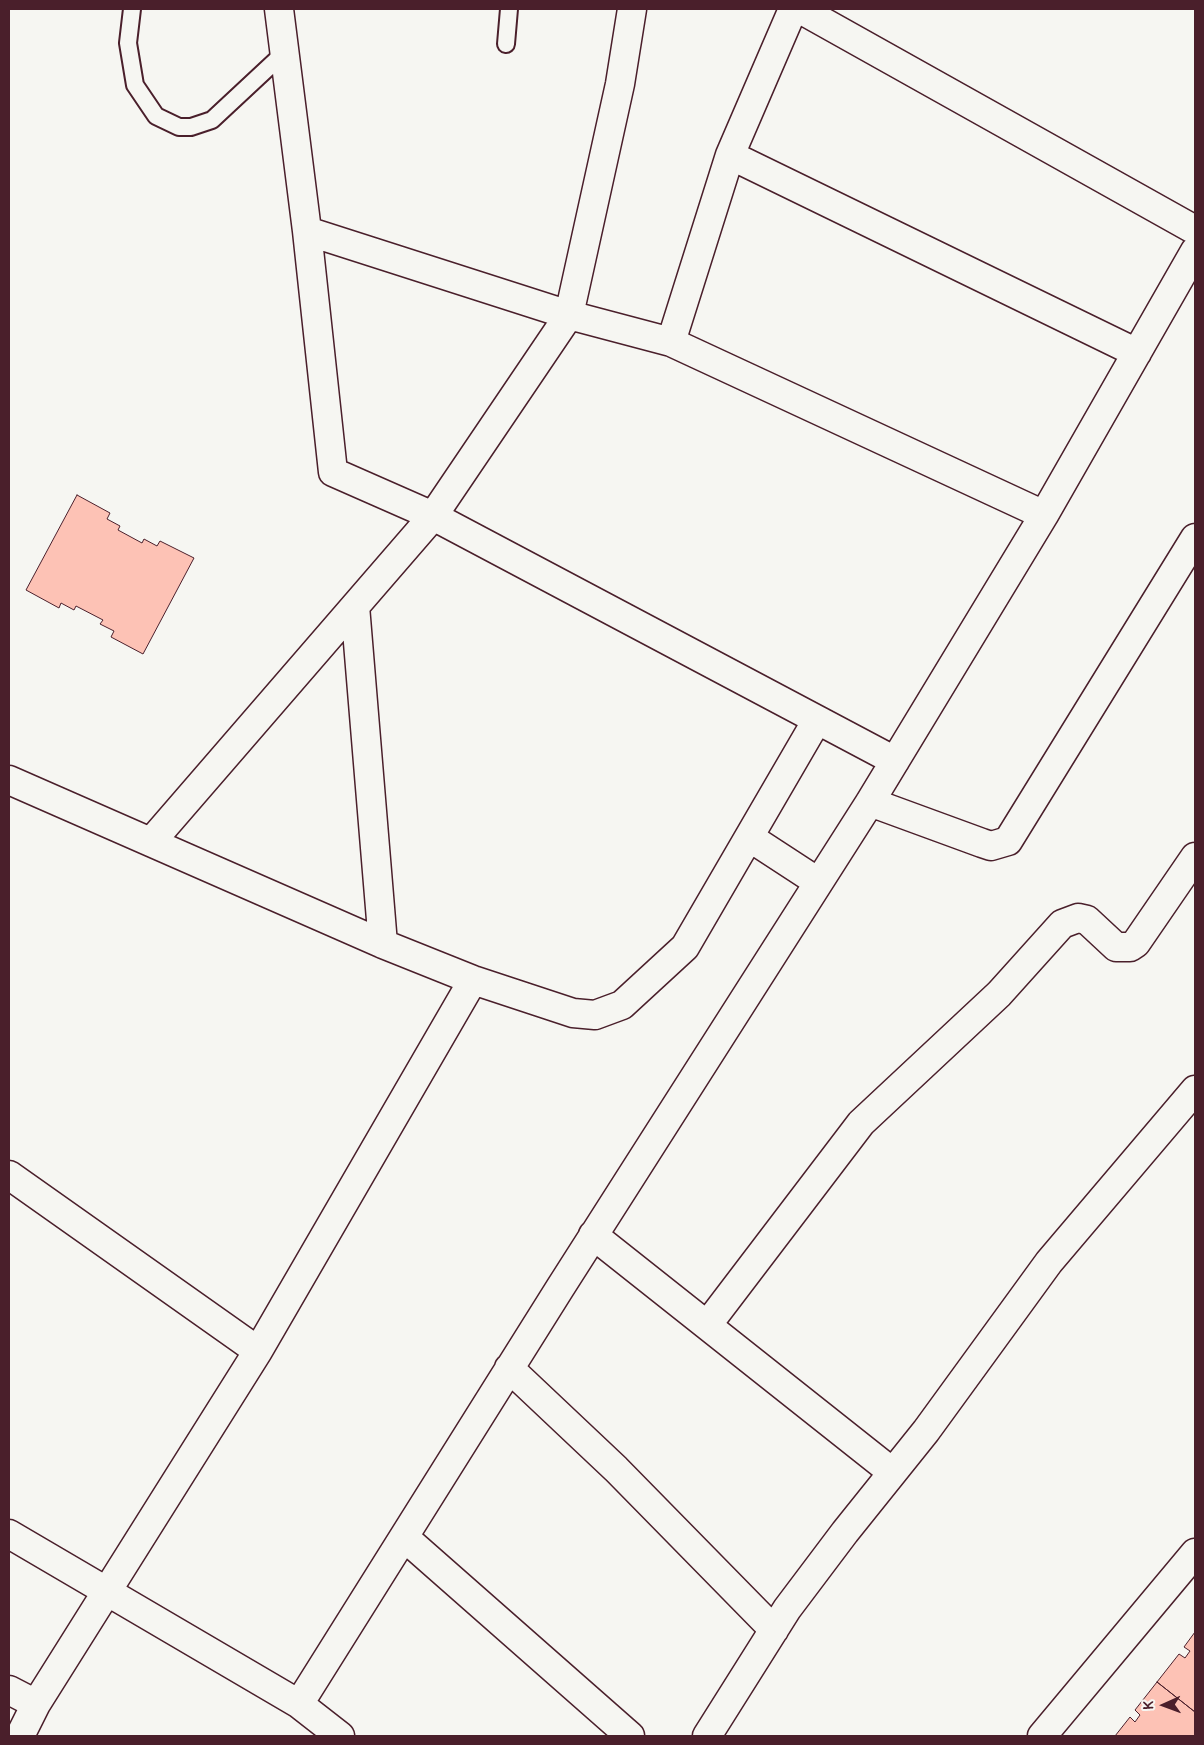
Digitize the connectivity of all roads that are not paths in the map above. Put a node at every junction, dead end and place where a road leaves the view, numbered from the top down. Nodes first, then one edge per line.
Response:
1 (132, 9) edge
2 (279, 9) edge
3 (509, 9) edge
4 (632, 9) edge
5 (793, 9) edge
6 (800, 9) edge
7 (506, 44) dead end
8 (285, 52) junction
9 (730, 155) junction
10 (1195, 230) edge
11 (307, 231) junction
12 (1195, 251) edge
13 (569, 315) junction
14 (671, 342) junction
15 (1137, 353) junction
16 (1044, 515) junction
17 (433, 516) junction
18 (1195, 538) edge
19 (355, 606) junction
20 (817, 720) junction
21 (895, 761) junction
22 (9, 780) edge
23 (870, 802) junction
24 (749, 837) junction
25 (151, 842) junction
26 (1195, 857) edge
27 (818, 882) junction
28 (383, 944) junction
29 (473, 980) junction
30 (1195, 1090) edge
31 (9, 1174) edge
32 (593, 1235) junction
33 (708, 1324) junction
34 (258, 1352) junction
35 (509, 1368) junction
36 (892, 1472) junction
37 (9, 1534) edge
38 (404, 1537) junction
39 (1195, 1553) edge
40 (106, 1592) junction
41 (774, 1630) junction
42 (9, 1690) edge
43 (36, 1704) junction
44 (299, 1704) junction
45 (20, 1736) edge
46 (340, 1736) edge
47 (630, 1736) edge
48 (708, 1736) edge
49 (1042, 1736) edge

1 - 8 lane
2 - 8 street
3 - 7 lane
4 - 13 street
5 - 9 street
6 - 10 street
8 - 11 street
9 - 14 street
9 - 15 street
11 - 13 street
11 - 17 street
12 - 15 street
13 - 14 street
13 - 17 street
14 - 16 street
15 - 16 street
16 - 21 street
17 - 19 street
17 - 20 street
18 - 23 street
19 - 25 street
19 - 28 street
20 - 21 street
20 - 24 street
21 - 23 street
22 - 25 street
23 - 27 street
24 - 27 street
24 - 29 street
25 - 28 street
26 - 33 street
27 - 32 street
28 - 29 street
29 - 34 street
30 - 36 street
31 - 34 street
32 - 33 street
32 - 35 street
33 - 36 street
34 - 40 street
35 - 38 street
35 - 41 street
36 - 41 street
37 - 40 street
38 - 44 street
38 - 47 street
39 - 49 street
40 - 43 street
40 - 44 street
41 - 48 street
42 - 43 street
43 - 45 street
44 - 46 street

